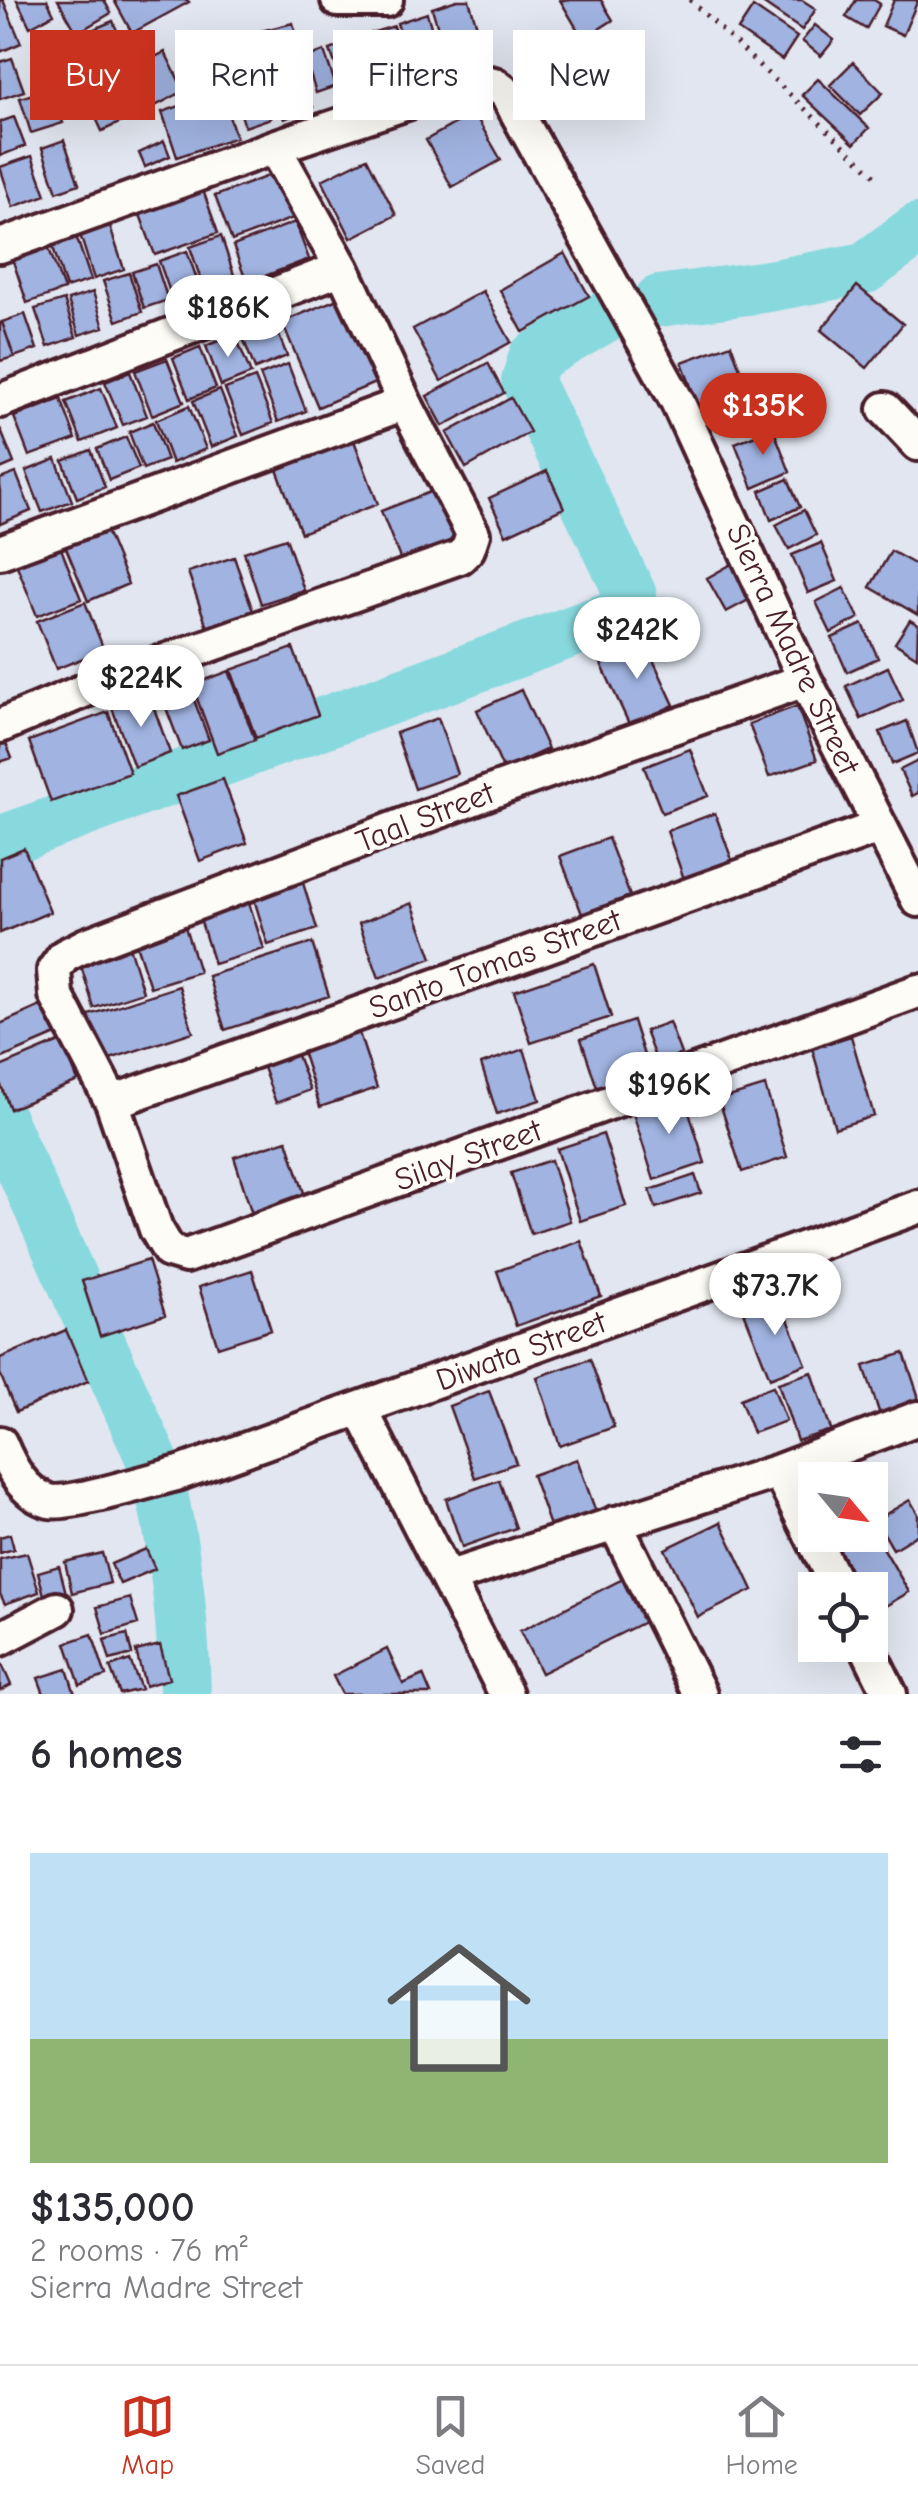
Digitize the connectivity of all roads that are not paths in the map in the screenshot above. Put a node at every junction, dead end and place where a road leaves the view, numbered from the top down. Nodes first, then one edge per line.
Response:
1 (338, 0) edge
2 (386, 0) edge
3 (274, 147) junction
4 (0, 246) edge
5 (342, 268) junction
6 (0, 401) edge
7 (405, 403) junction
8 (885, 409) dead end
9 (918, 444) edge
10 (0, 552) edge
11 (805, 680) junction
12 (0, 726) edge
13 (879, 828) junction
14 (918, 900) edge
15 (918, 991) edge
16 (112, 1102) junction
17 (918, 1207) edge
18 (360, 1410) junction
19 (918, 1418) edge
20 (0, 1444) edge
21 (779, 1471) junction
22 (614, 1523) junction
23 (829, 1572) edge
24 (447, 1578) junction
25 (58, 1608) dead end
26 (0, 1639) edge
27 (874, 1662) edge
28 (506, 1694) edge
29 (700, 1694) edge
30 (890, 1694) edge

1 - 2 street
3 - 4 street
3 - 5 street
3 - 11 street, Sierra Madre Street
5 - 6 street
5 - 7 street
7 - 10 street
7 - 12 street
8 - 9 street
11 - 13 street, Sierra Madre Street
11 - 16 street, Taal Street
13 - 14 street, Sierra Madre Street
13 - 16 street, Santo Tomas Street
15 - 16 street, Silay Street
17 - 18 street, Diwata Street
18 - 20 street, Diwata Street
18 - 24 street
19 - 21 street
21 - 22 street
21 - 23 street
22 - 24 street
22 - 29 street
24 - 28 street
25 - 26 street
27 - 30 street

